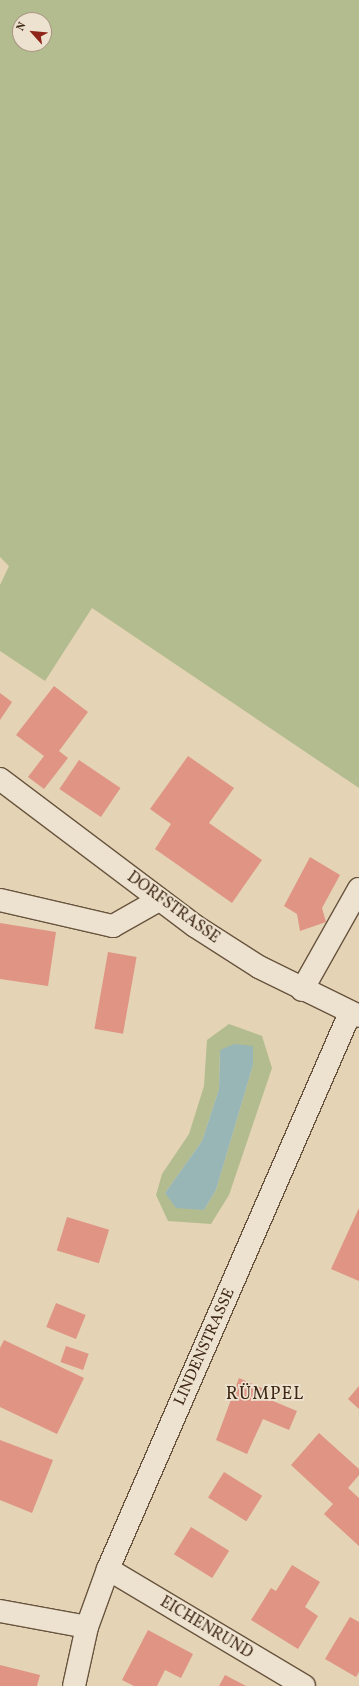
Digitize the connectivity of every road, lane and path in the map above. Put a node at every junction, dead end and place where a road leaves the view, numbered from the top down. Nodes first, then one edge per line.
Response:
1 (0, 779) edge
2 (359, 889) edge
3 (0, 900) edge
4 (160, 900) junction
5 (302, 990) junction
6 (355, 1014) edge
7 (108, 1569) junction
8 (0, 1611) edge
9 (87, 1627) junction
10 (74, 1686) edge
11 (304, 1686) edge

1 - 4 street, DORFSTRASSE
2 - 5 street
3 - 4 street
4 - 5 street, DORFSTRASSE
5 - 6 street, DORFSTRASSE
6 - 7 street, LINDENSTRASSE
7 - 9 street, LINDENSTRASSE
7 - 11 street, EICHENRUND
8 - 9 street
9 - 10 street, LINDENSTRASSE

